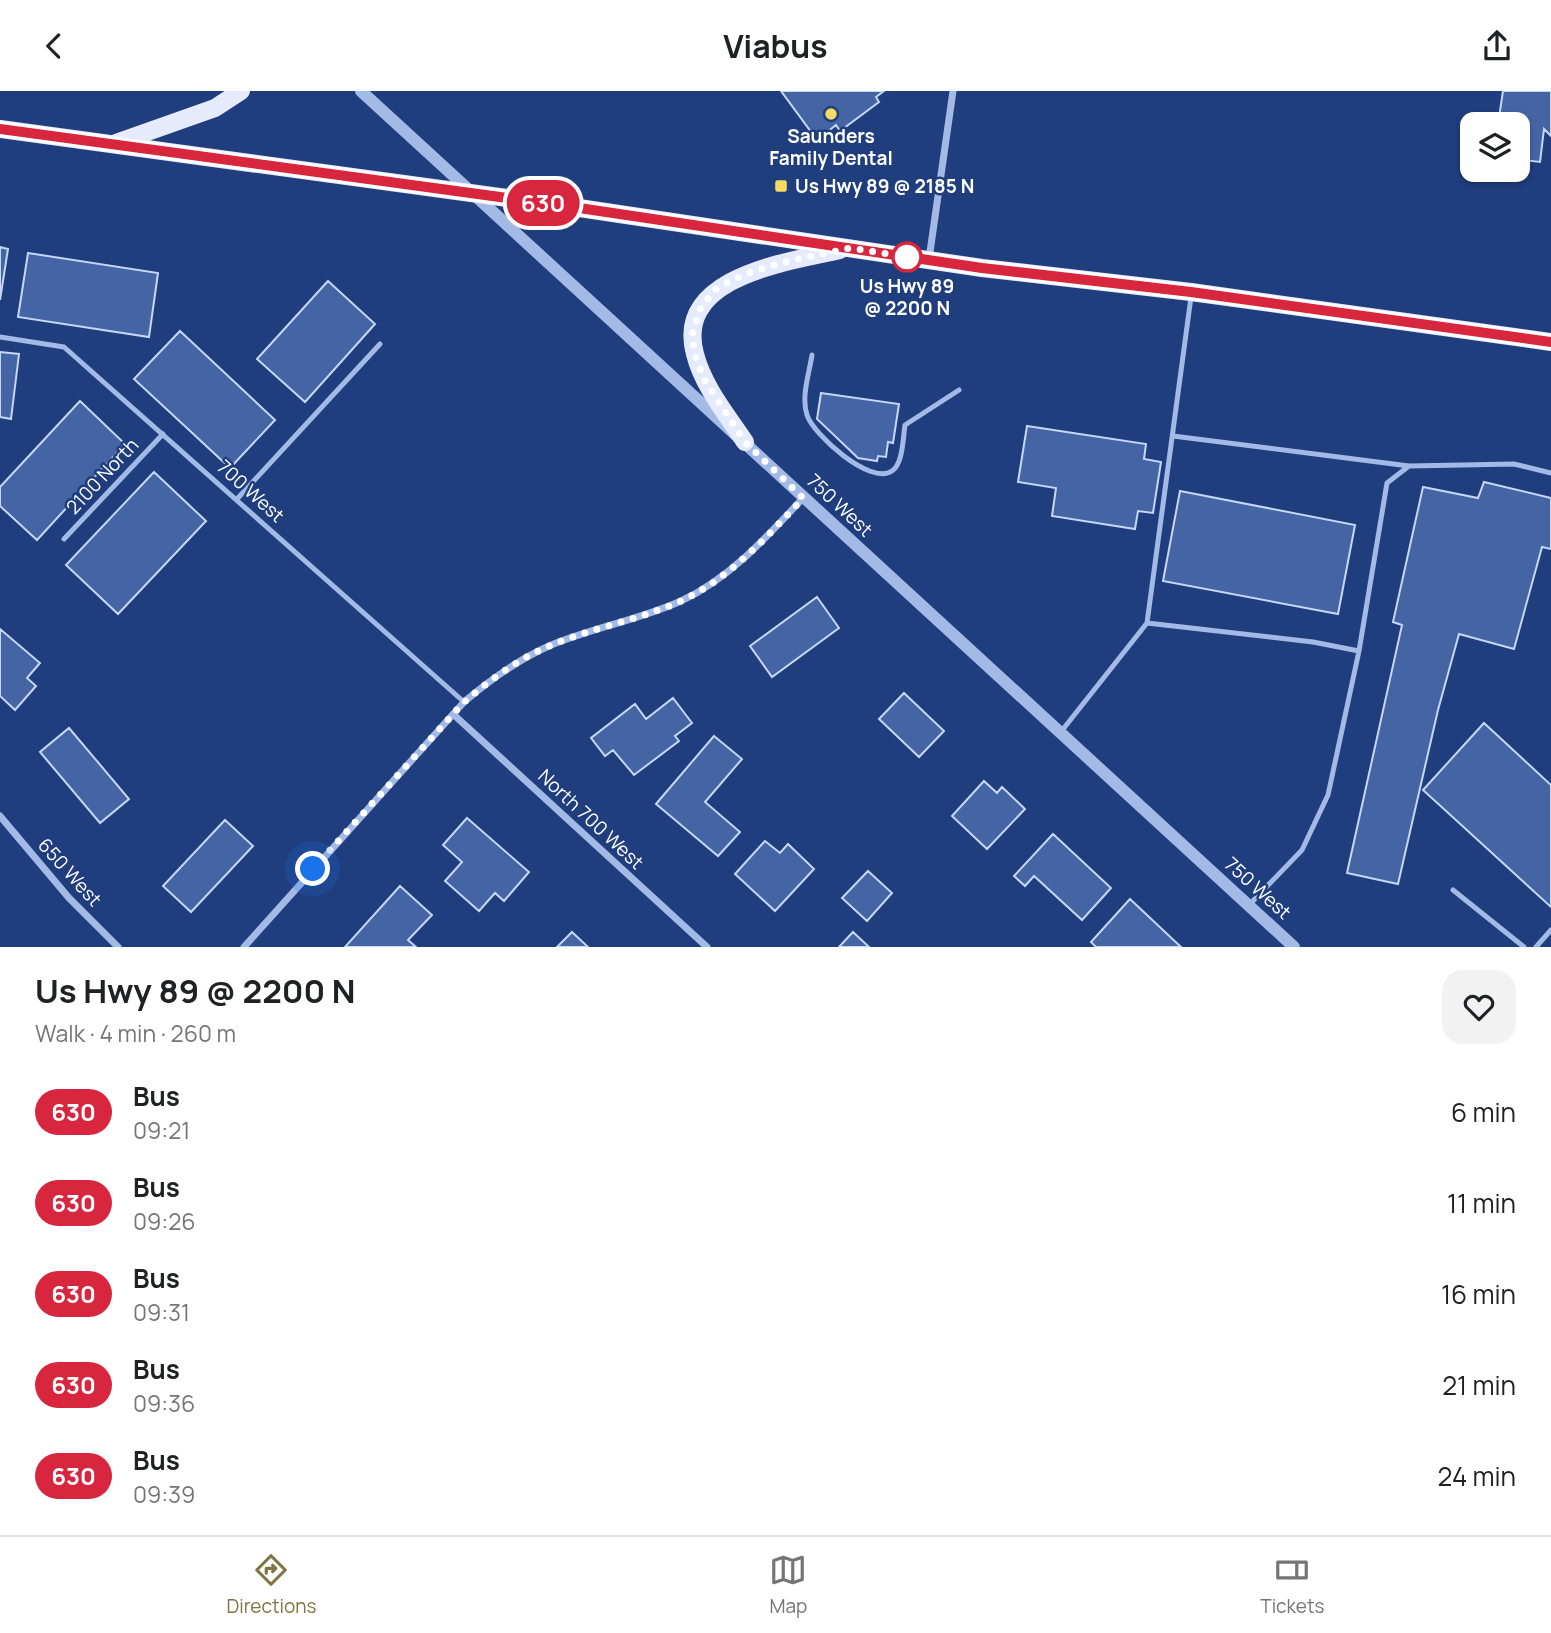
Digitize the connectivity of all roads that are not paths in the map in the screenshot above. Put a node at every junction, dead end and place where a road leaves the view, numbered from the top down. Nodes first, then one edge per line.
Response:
1 (241, 91) edge
2 (361, 91) edge
3 (953, 91) edge
4 (0, 129) edge
5 (110, 145) junction
6 (472, 193) junction
7 (850, 248) junction
8 (929, 260) junction
9 (1191, 292) junction
10 (0, 337) edge
11 (1551, 342) edge
12 (380, 344) dead end
13 (812, 355) dead end
14 (959, 390) dead end
15 (163, 434) junction
16 (1173, 436) junction
17 (745, 442) junction
18 (1409, 466) junction
19 (1551, 473) edge
20 (803, 498) junction
21 (237, 499) junction
22 (64, 539) dead end
23 (1147, 623) junction
24 (1359, 651) junction
25 (464, 702) junction
26 (453, 714) junction
27 (1060, 733) junction
28 (0, 817) edge
29 (1453, 890) dead end
30 (1248, 905) junction
31 (1551, 930) edge
32 (118, 947) edge
33 (244, 947) edge
34 (707, 947) edge
35 (1294, 947) edge
36 (1524, 947) edge
37 (1536, 947) edge

1 - 5 main road
2 - 6 street, 750 West
3 - 8 street
4 - 5 main road
5 - 6 main road
6 - 7 main road
6 - 17 street, 750 West
7 - 8 main road
7 - 17 main road
8 - 9 main road
9 - 11 main road
9 - 16 lane
10 - 15 lane, 700 West
12 - 21 lane
13 - 14 lane
15 - 21 lane, 700 West
15 - 22 lane, 2100 North
16 - 18 lane
16 - 23 lane
17 - 20 street, 750 West
18 - 19 lane
18 - 24 lane
20 - 25 street
20 - 27 street, 750 West
21 - 25 lane, 700 West
23 - 24 lane
23 - 27 lane
24 - 30 lane
25 - 26 street
26 - 33 street
26 - 34 street, North 700 West
27 - 30 street, 750 West
28 - 32 street, 650 West
29 - 36 lane
30 - 35 street, 750 West
31 - 37 lane

